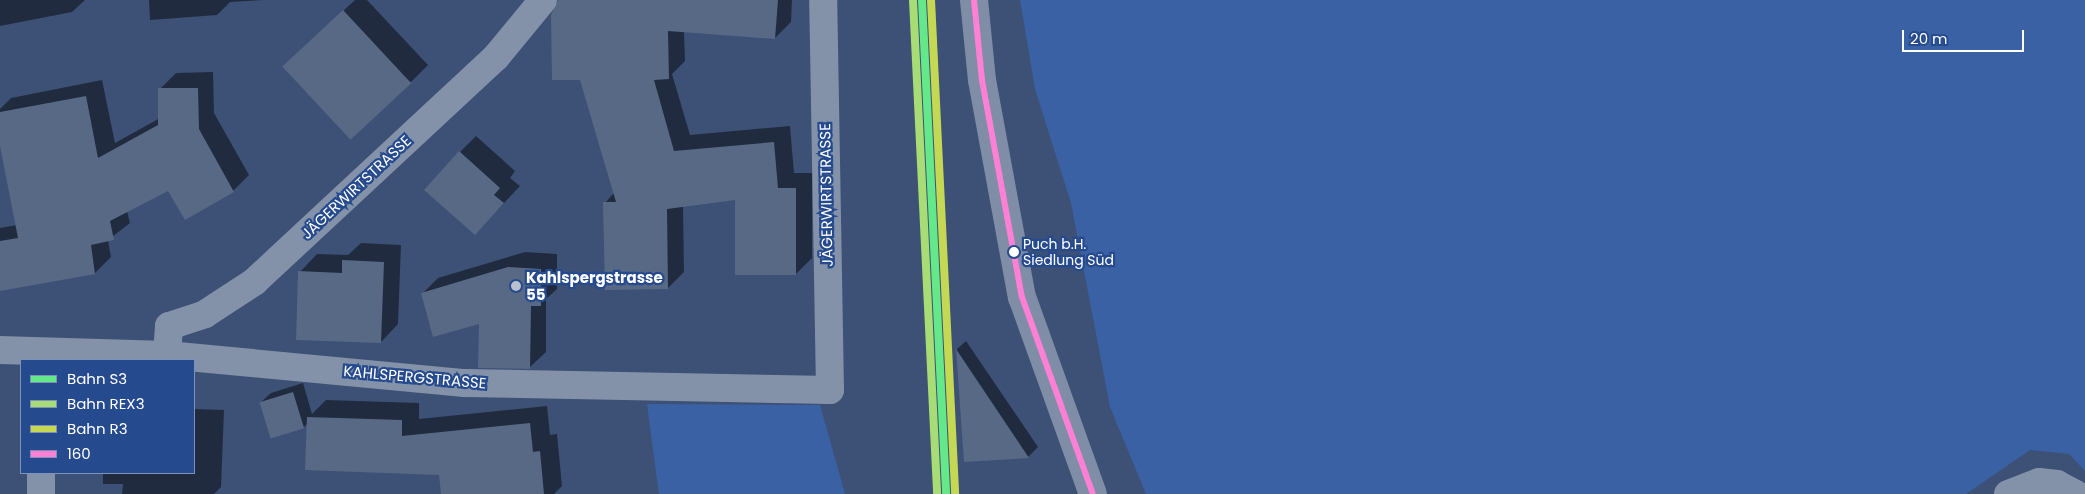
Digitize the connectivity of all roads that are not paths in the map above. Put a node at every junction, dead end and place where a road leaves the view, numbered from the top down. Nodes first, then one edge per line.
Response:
1 (543, 0) edge
2 (823, 0) edge
3 (974, 0) edge
4 (0, 350) edge
5 (167, 355) junction
6 (44, 356) edge
7 (830, 390) joint
8 (41, 474) edge
9 (42, 494) edge
10 (1093, 494) edge
11 (2008, 494) edge
12 (2076, 494) edge

1 - 5 street, JÄGERWIRTSTRASSE
2 - 7 street, JÄGERWIRTSTRASSE
3 - 10 main road
4 - 6 street, KAHLSPERGSTRASSE
5 - 6 street, KAHLSPERGSTRASSE
5 - 7 street, KAHLSPERGSTRASSE
8 - 9 street
11 - 12 street

